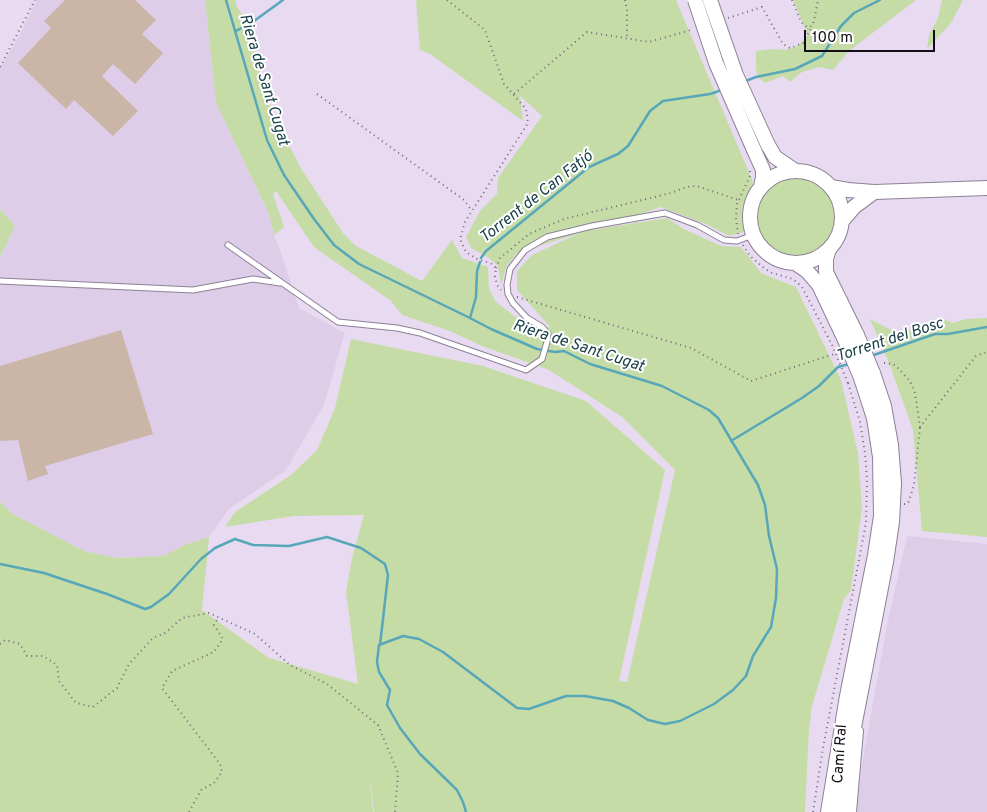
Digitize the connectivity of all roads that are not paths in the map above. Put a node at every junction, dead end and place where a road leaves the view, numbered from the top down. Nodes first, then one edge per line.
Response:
1 (696, 0) edge
2 (710, 0) edge
3 (794, 170) junction
4 (760, 187) junction
5 (831, 187) junction
6 (987, 188) edge
7 (874, 192) junction
8 (842, 221) junction
9 (753, 235) junction
10 (228, 245) dead end
11 (829, 249) junction
12 (794, 263) junction
13 (0, 281) edge
14 (286, 284) junction
15 (845, 340) junction
16 (867, 374) junction
17 (859, 699) junction
18 (828, 812) edge
19 (840, 812) edge
20 (851, 812) edge

1 - 4 main road, bridge
2 - 3 main road, bridge
3 - 4 main road
3 - 5 main road
4 - 9 main road
5 - 7 main road
5 - 8 main road
6 - 7 main road
7 - 8 main road
8 - 11 main road
9 - 12 main road
9 - 14 lane
10 - 14 lane
11 - 12 main road
11 - 15 main road
12 - 15 main road
13 - 14 lane
15 - 16 main road, bridge
16 - 17 main road
16 - 18 main road
17 - 19 main road
17 - 20 street, Camí Ral

